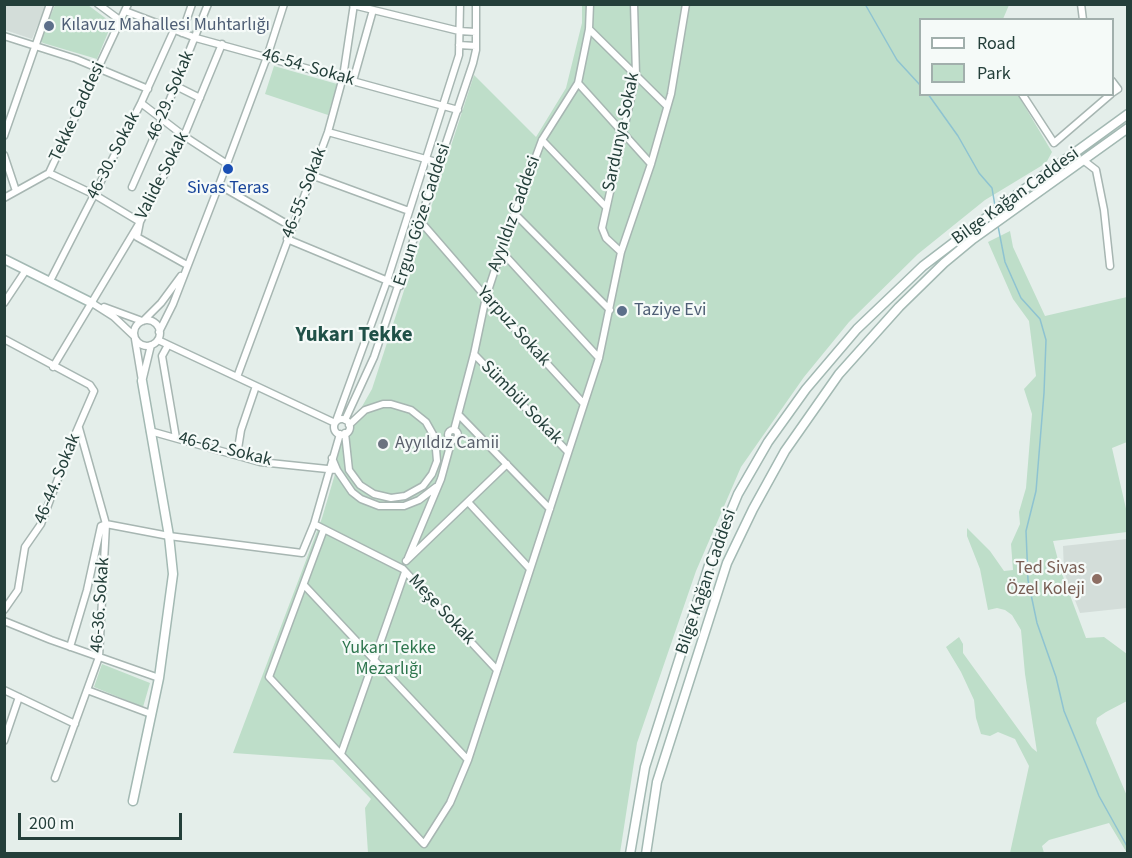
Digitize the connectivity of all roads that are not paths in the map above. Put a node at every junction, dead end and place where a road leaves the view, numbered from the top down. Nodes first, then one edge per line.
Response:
1 (50, 4) edge
2 (98, 4) edge
3 (192, 4) edge
4 (208, 4) edge
5 (284, 4) edge
6 (460, 4) edge
7 (476, 4) edge
8 (590, 4) edge
9 (634, 4) edge
10 (686, 4) edge
11 (354, 5) edge
12 (127, 8) edge
13 (372, 10) junction
14 (121, 21) junction
15 (589, 29) junction
16 (174, 30) junction
17 (459, 31) junction
18 (476, 32) junction
19 (182, 33) junction
20 (4, 36) edge
21 (196, 38) junction
22 (222, 44) junction
23 (34, 45) junction
24 (459, 45) junction
25 (476, 46) junction
26 (267, 57) junction
27 (99, 68) junction
28 (636, 75) junction
29 (343, 77) junction
30 (353, 81) junction
31 (578, 83) junction
32 (176, 87) junction
33 (148, 89) junction
34 (1023, 96) edge
35 (1109, 96) edge
36 (200, 98) junction
37 (141, 103) junction
38 (442, 105) junction
39 (667, 106) junction
40 (458, 110) junction
41 (1127, 115) edge
42 (162, 119) junction
43 (1128, 128) edge
44 (328, 132) junction
45 (624, 134) junction
46 (4, 136) edge
47 (184, 136) junction
48 (542, 140) junction
49 (4, 155) edge
50 (1083, 159) junction
51 (425, 160) junction
52 (440, 163) junction
53 (227, 164) junction
54 (651, 164) junction
55 (49, 173) junction
56 (311, 175) junction
57 (219, 185) junction
58 (132, 187) dead end
59 (16, 191) junction
60 (95, 195) junction
61 (4, 198) edge
62 (606, 207) junction
63 (409, 211) junction
64 (514, 214) junction
65 (140, 222) junction
66 (421, 222) junction
67 (292, 227) junction
68 (287, 239) junction
69 (501, 251) junction
70 (621, 252) junction
71 (4, 259) edge
72 (188, 265) junction
73 (1110, 266) dead end
74 (26, 270) junction
75 (50, 281) junction
76 (387, 281) junction
77 (400, 286) junction
78 (486, 297) junction
79 (4, 303) edge
80 (92, 303) junction
81 (610, 310) junction
82 (142, 321) junction
83 (159, 332) junction
84 (135, 338) junction
85 (4, 339) edge
86 (158, 339) junction
87 (152, 345) junction
88 (168, 345) junction
89 (362, 352) junction
90 (474, 354) junction
91 (374, 357) junction
92 (599, 358) junction
93 (358, 364) junction
94 (53, 367) junction
95 (369, 369) junction
96 (237, 377) junction
97 (142, 381) junction
98 (256, 386) junction
99 (584, 404) junction
100 (459, 415) junction
101 (336, 422) junction
102 (347, 423) junction
103 (79, 428) junction
104 (431, 429) junction
105 (150, 431) junction
106 (342, 434) junction
107 (451, 434) junction
108 (176, 438) junction
109 (436, 441) junction
110 (568, 452) junction
111 (237, 455) junction
112 (507, 464) junction
113 (333, 470) junction
114 (439, 484) junction
115 (468, 502) junction
116 (550, 509) junction
117 (106, 524) junction
118 (314, 524) junction
119 (324, 529) junction
120 (169, 536) junction
121 (406, 561) junction
122 (530, 569) junction
123 (404, 570) junction
124 (304, 585) junction
125 (4, 610) edge
126 (4, 621) edge
127 (70, 647) junction
128 (99, 657) junction
129 (374, 660) junction
130 (497, 670) junction
131 (159, 678) junction
132 (4, 690) edge
133 (87, 690) junction
134 (19, 697) junction
135 (151, 714) junction
136 (75, 724) junction
137 (4, 741) edge
138 (340, 754) junction
139 (468, 760) junction
140 (55, 778) dead end
141 (133, 801) dead end
142 (630, 854) edge
143 (645, 854) edge

1 - 23 street
2 - 14 street
3 - 19 street, 46-29. Sokak
4 - 21 street, 46-29. Sokak
5 - 26 street
6 - 17 street, Ergun Göze Caddesi
7 - 18 street, Ergun Göze Caddesi
8 - 15 street, Ayyıldız Caddesi
9 - 28 street, Sardunya Sokak
10 - 39 street
11 - 13 street
11 - 29 street, 46-55. Sokak
12 - 14 street, Tekke Caddesi
12 - 16 street, 46-54. Sokak
13 - 17 street
13 - 30 street
14 - 27 street, Tekke Caddesi
15 - 28 street
15 - 31 street, Ayyıldız Caddesi
16 - 19 street, 46-54. Sokak
16 - 33 street, 46-30. Sokak
17 - 18 street
17 - 24 street, Ergun Göze Caddesi
18 - 25 street, Ergun Göze Caddesi
19 - 21 street, 46-54. Sokak
20 - 23 street
21 - 22 street, 46-54. Sokak
21 - 32 street, 46-29. Sokak
22 - 26 street, 46-54. Sokak
22 - 36 street, Valide Sokak
23 - 27 street
23 - 46 street
24 - 25 street
24 - 38 street, Ergun Göze Caddesi
25 - 40 street, Ergun Göze Caddesi
26 - 29 street, 46-54. Sokak
26 - 53 street
27 - 33 street
27 - 55 street, Tekke Caddesi
28 - 39 street
28 - 45 street, Sardunya Sokak
29 - 30 street, 46-54. Sokak
29 - 44 street, 46-55. Sokak
30 - 38 street, 46-54. Sokak
31 - 45 street
31 - 48 street, Ayyıldız Caddesi
32 - 36 street
32 - 42 street, 46-29. Sokak
33 - 37 street, 46-30. Sokak
34 - 35 street
36 - 47 street, Valide Sokak
37 - 42 street
37 - 60 street, 46-30. Sokak
38 - 40 street, 46-54. Sokak
38 - 51 street, Ergun Göze Caddesi
39 - 54 street
40 - 52 street, Ergun Göze Caddesi
41 - 142 main road, Bilge Kağan Caddesi
42 - 47 street
42 - 58 street, 46-29. Sokak
43 - 50 main road, Bilge Kağan Caddesi
44 - 51 street
44 - 56 street, 46-55. Sokak
45 - 54 street
45 - 62 street, Sardunya Sokak
47 - 53 street
47 - 65 street, Valide Sokak
48 - 62 street
48 - 64 street, Ayyıldız Caddesi
49 - 59 street
50 - 73 street
50 - 143 main road, Bilge Kağan Caddesi
51 - 52 street
51 - 63 street, Ergun Göze Caddesi
52 - 66 street, Ergun Göze Caddesi
53 - 57 street
54 - 70 street
55 - 59 street, Tekke Caddesi
55 - 60 street
56 - 63 street
56 - 67 street, 46-55. Sokak
57 - 67 street
57 - 72 street
59 - 61 street, Tekke Caddesi
60 - 65 street
60 - 75 street, 46-30. Sokak
62 - 70 street, Sardunya Sokak
63 - 76 street, Ergun Göze Caddesi
64 - 69 street, Ayyıldız Caddesi
64 - 81 street
65 - 72 street
65 - 80 street, Valide Sokak
66 - 77 street, Ergun Göze Caddesi
66 - 78 street, Yarpuz Sokak
67 - 68 street, 46-55. Sokak
68 - 76 street
68 - 96 street, 46-55. Sokak
69 - 78 street, Ayyıldız Caddesi
69 - 92 street
70 - 81 street
71 - 74 main road
72 - 82 street
72 - 83 street
74 - 75 main road
74 - 79 street
75 - 80 main road
76 - 77 street
76 - 89 street, Ergun Göze Caddesi
77 - 91 street, Ergun Göze Caddesi
78 - 90 street, Ayyıldız Caddesi
78 - 99 street, Yarpuz Sokak
80 - 82 street
80 - 84 street
80 - 94 street, Valide Sokak
81 - 92 street
82 - 83 street
82 - 84 street
83 - 86 street
84 - 87 street
84 - 97 street
85 - 94 street
86 - 87 street
86 - 88 street
87 - 97 street
88 - 96 street
88 - 108 street
89 - 91 street
89 - 93 street, Ergun Göze Caddesi
90 - 100 street, Ayyıldız Caddesi
90 - 110 street, Sümbül Sokak
91 - 95 street, Ergun Göze Caddesi
92 - 99 street
93 - 95 street
93 - 101 street, Ergun Göze Caddesi
94 - 103 street, 46-44. Sokak
95 - 102 street, Ergun Göze Caddesi
96 - 98 street
97 - 105 main road
98 - 101 street
98 - 111 street
99 - 110 street
100 - 107 street, Ayyıldız Caddesi
100 - 112 street
101 - 102 street
101 - 106 street
102 - 104 street
102 - 106 street
103 - 117 street, 46-36. Sokak
103 - 125 street, 46-44. Sokak
104 - 107 street
104 - 109 street
105 - 108 street, 46-62. Sokak
105 - 120 main road
106 - 109 street
106 - 113 street
107 - 109 street
107 - 114 street, Ayyıldız Caddesi
108 - 111 street, 46-62. Sokak
110 - 116 street
111 - 113 street, 46-62. Sokak
112 - 115 street
112 - 116 street
113 - 114 street
113 - 118 street
114 - 121 street, Ayyıldız Caddesi
115 - 121 street
115 - 122 street
116 - 122 street
117 - 120 street
117 - 127 street
117 - 128 street, 46-36. Sokak
118 - 119 street, Meşe Sokak
118 - 120 street
119 - 123 street, Meşe Sokak
119 - 124 street
120 - 131 main road
121 - 123 street, Ayyıldız Caddesi
122 - 130 street
123 - 129 street, Ayyıldız Caddesi
123 - 130 street, Meşe Sokak
124 - 129 street
124 - 138 street
126 - 127 street
127 - 128 street
128 - 131 street
128 - 133 street, 46-36. Sokak
129 - 138 street, Ayyıldız Caddesi
129 - 139 street
130 - 139 street
131 - 135 main road
132 - 134 street
133 - 135 street
133 - 136 street, 46-36. Sokak
134 - 136 street
134 - 137 street
135 - 141 main road
136 - 140 street, 46-36. Sokak
138 - 139 street

